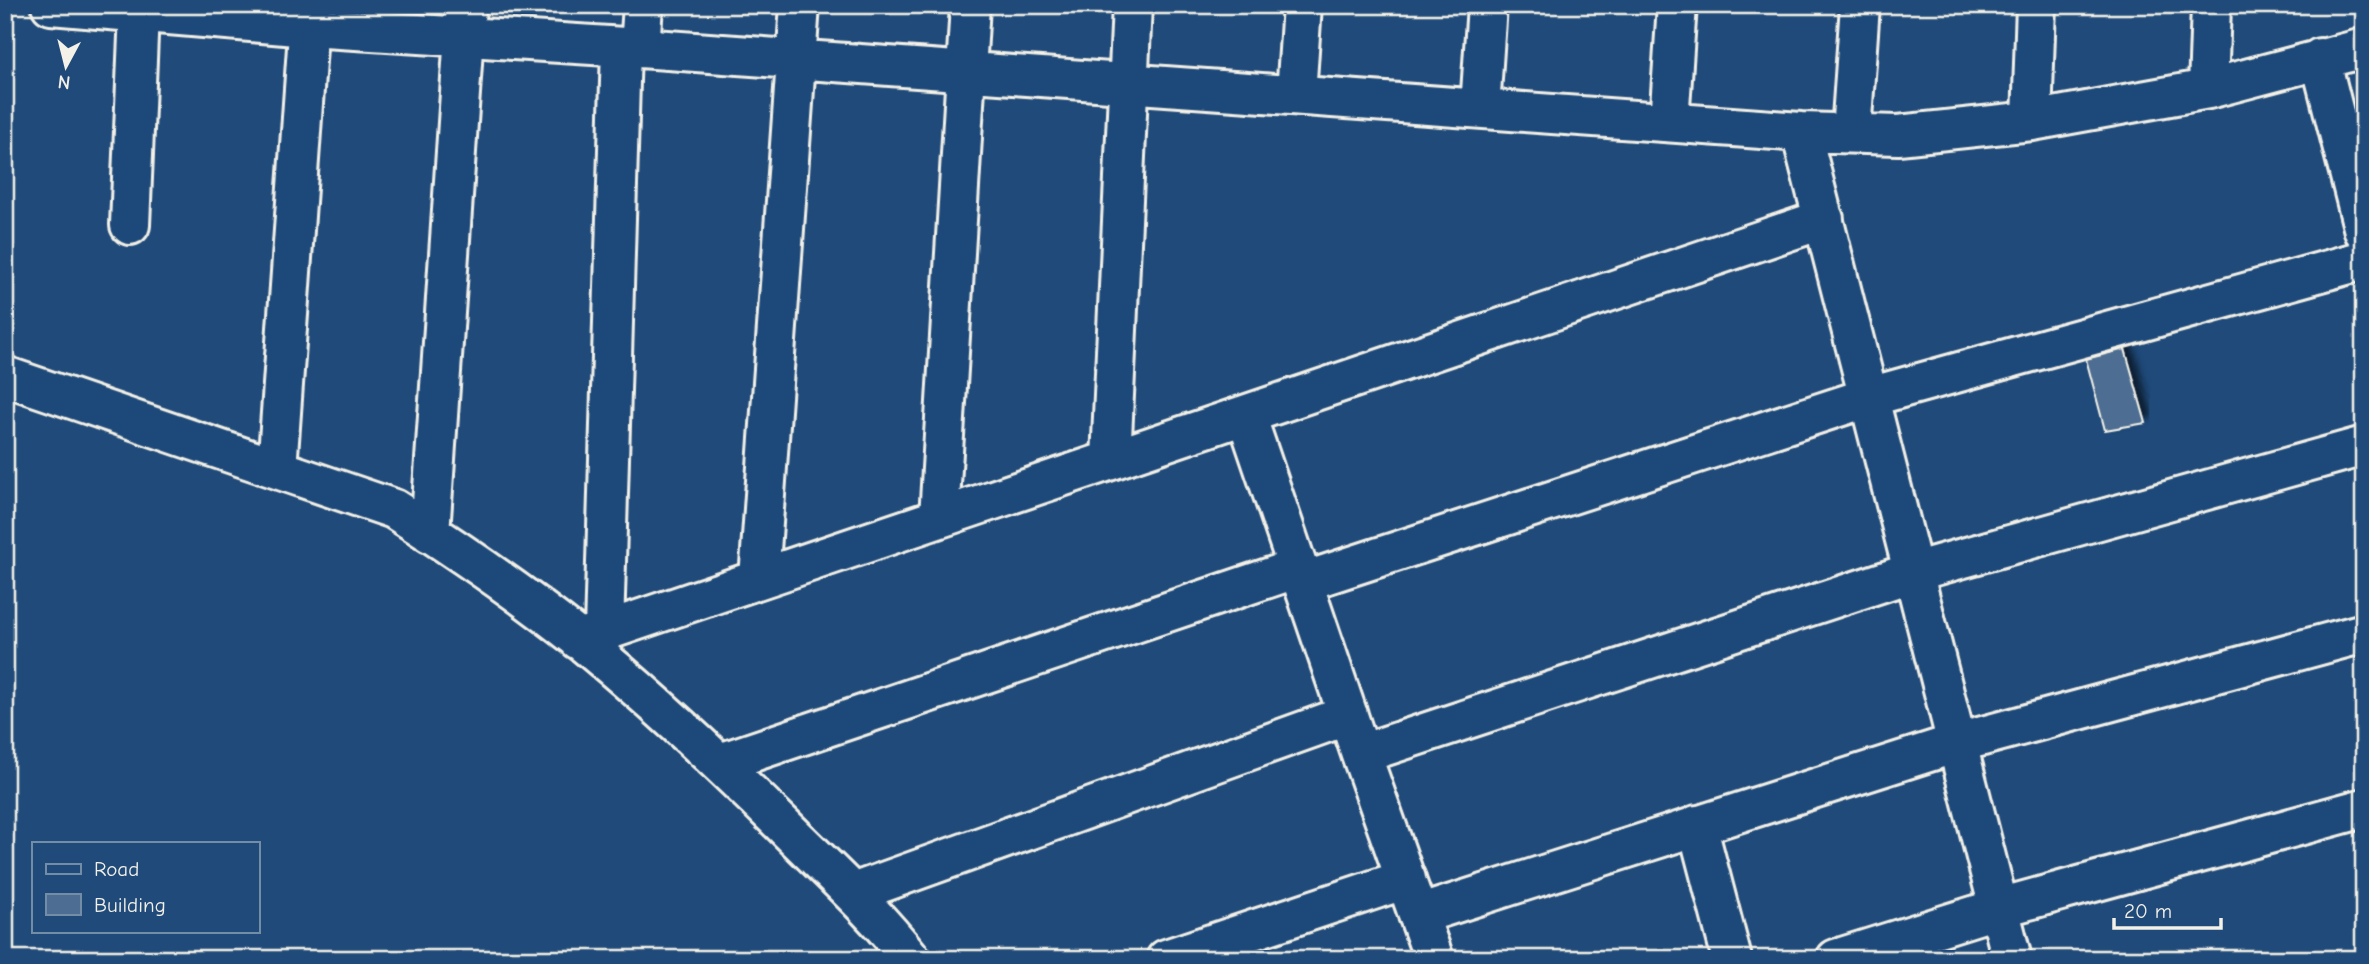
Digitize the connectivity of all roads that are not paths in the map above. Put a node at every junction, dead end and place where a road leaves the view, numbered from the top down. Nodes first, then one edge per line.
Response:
1 (51, 5) edge
2 (643, 5) edge
3 (800, 5) edge
4 (970, 5) edge
5 (1132, 5) edge
6 (1302, 5) edge
7 (1487, 5) edge
8 (1677, 5) edge
9 (1860, 5) edge
10 (2036, 5) edge
11 (2211, 5) edge
12 (139, 12) junction
13 (309, 16) edge
14 (465, 21) edge
15 (631, 47) junction
16 (2364, 48) edge
17 (2320, 58) junction
18 (797, 60) junction
19 (966, 71) junction
20 (1127, 83) junction
21 (2208, 89) junction
22 (1296, 95) junction
23 (1480, 108) junction
24 (2032, 121) junction
25 (1669, 122) junction
26 (1801, 132) junction
27 (1851, 133) junction
28 (1824, 219) junction
29 (130, 225) dead end
30 (2364, 231) edge
31 (2364, 260) edge
32 (5, 376) edge
33 (1868, 397) junction
34 (1246, 415) junction
35 (2364, 446) edge
36 (1111, 460) junction
37 (277, 469) junction
38 (939, 518) junction
39 (430, 533) junction
40 (1913, 572) junction
41 (1300, 575) junction
42 (759, 579) junction
43 (2364, 633) edge
44 (592, 636) junction
45 (1348, 715) junction
46 (1957, 743) junction
47 (1361, 754) junction
48 (720, 763) junction
49 (2364, 808) edge
50 (1697, 825) junction
51 (1406, 879) junction
52 (853, 894) junction
53 (1999, 908) junction
54 (1418, 915) junction
55 (911, 959) edge
56 (1166, 959) edge
57 (1433, 959) edge
58 (1732, 959) edge
59 (1836, 959) edge
60 (2012, 959) edge

1 - 12 street
2 - 15 street
3 - 18 street
4 - 19 street
5 - 20 street
6 - 22 street
7 - 23 street
8 - 25 street
9 - 27 street
10 - 24 street
11 - 21 street
12 - 13 street
12 - 29 street
13 - 14 street
13 - 37 street
14 - 15 street
14 - 39 street
15 - 18 street
15 - 44 street
16 - 17 street
17 - 21 street
17 - 30 street
18 - 19 street
18 - 42 street
19 - 20 street
19 - 38 street
20 - 22 street
20 - 36 street
21 - 24 street
22 - 23 street
23 - 25 street
24 - 27 street
25 - 26 street
26 - 27 street
26 - 28 street
28 - 33 street
28 - 34 street
31 - 33 street
32 - 37 street
33 - 40 street
33 - 41 street
34 - 36 street
34 - 41 street
35 - 40 street
36 - 38 street
37 - 39 street
38 - 42 street
39 - 44 street
40 - 46 street
40 - 47 street
41 - 45 street
41 - 48 street
42 - 44 street
43 - 46 street
44 - 48 street
45 - 47 street
45 - 52 street
46 - 50 street
46 - 53 street
47 - 51 street
48 - 52 street
49 - 53 street
50 - 54 street
50 - 58 street
51 - 54 street
51 - 56 street
52 - 55 street
53 - 59 street
53 - 60 street
54 - 57 street

